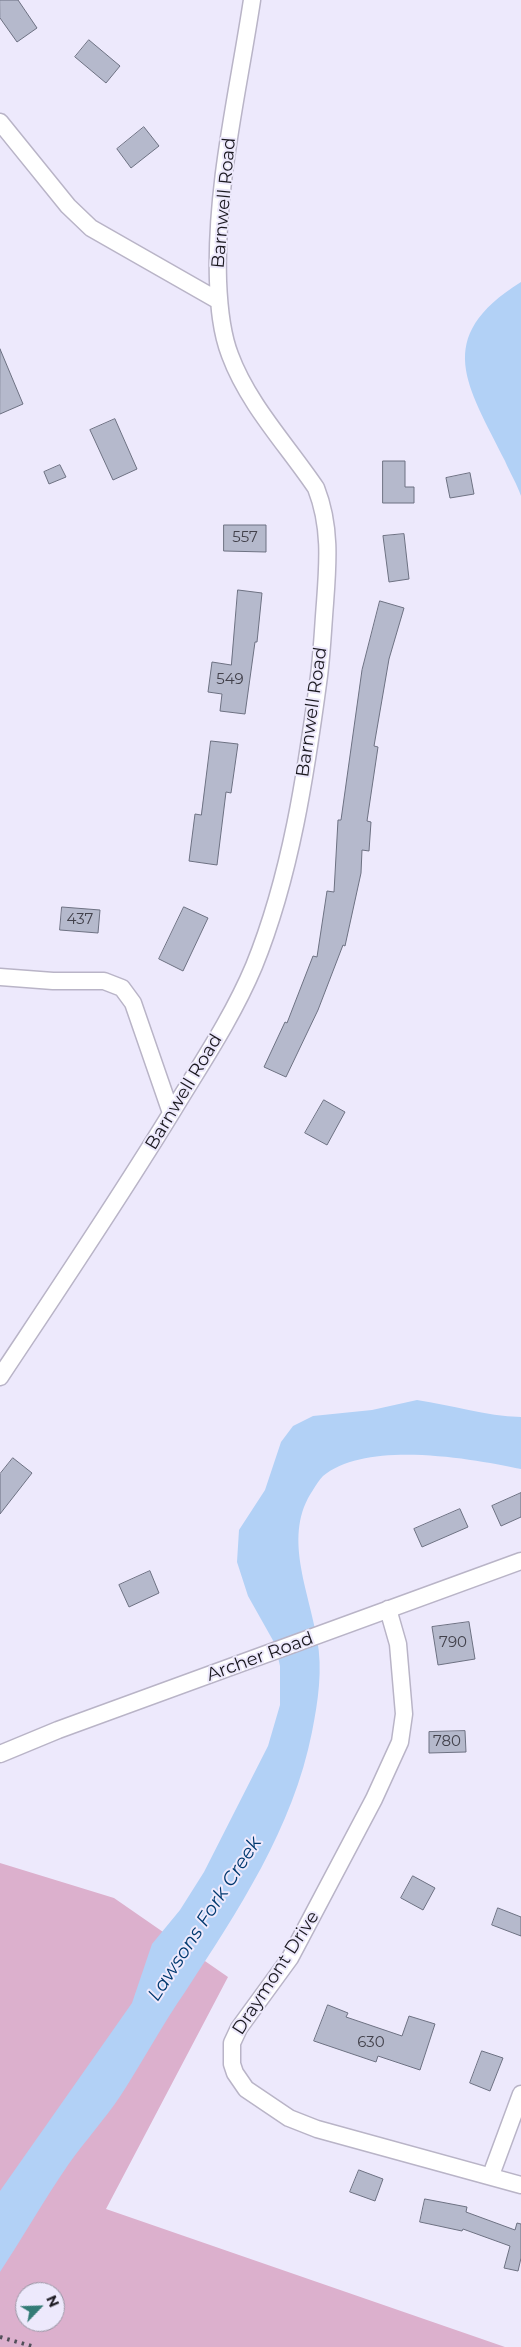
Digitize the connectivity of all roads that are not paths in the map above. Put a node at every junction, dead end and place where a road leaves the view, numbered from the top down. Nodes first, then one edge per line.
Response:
1 (252, 0) edge
2 (0, 122) edge
3 (219, 301) junction
4 (0, 977) edge
5 (171, 1113) junction
6 (0, 1377) edge
7 (521, 1561) edge
8 (388, 1609) junction
9 (0, 1754) edge
10 (521, 2094) edge
11 (491, 2175) junction
12 (521, 2185) edge

1 - 3 street, Barnwell Road
2 - 3 street
3 - 5 street, Barnwell Road
4 - 5 street
5 - 6 street, Barnwell Road
7 - 8 street, Archer Road
8 - 9 street, Archer Road
8 - 11 street, Draymont Drive
10 - 11 street
11 - 12 street, Draymont Drive

